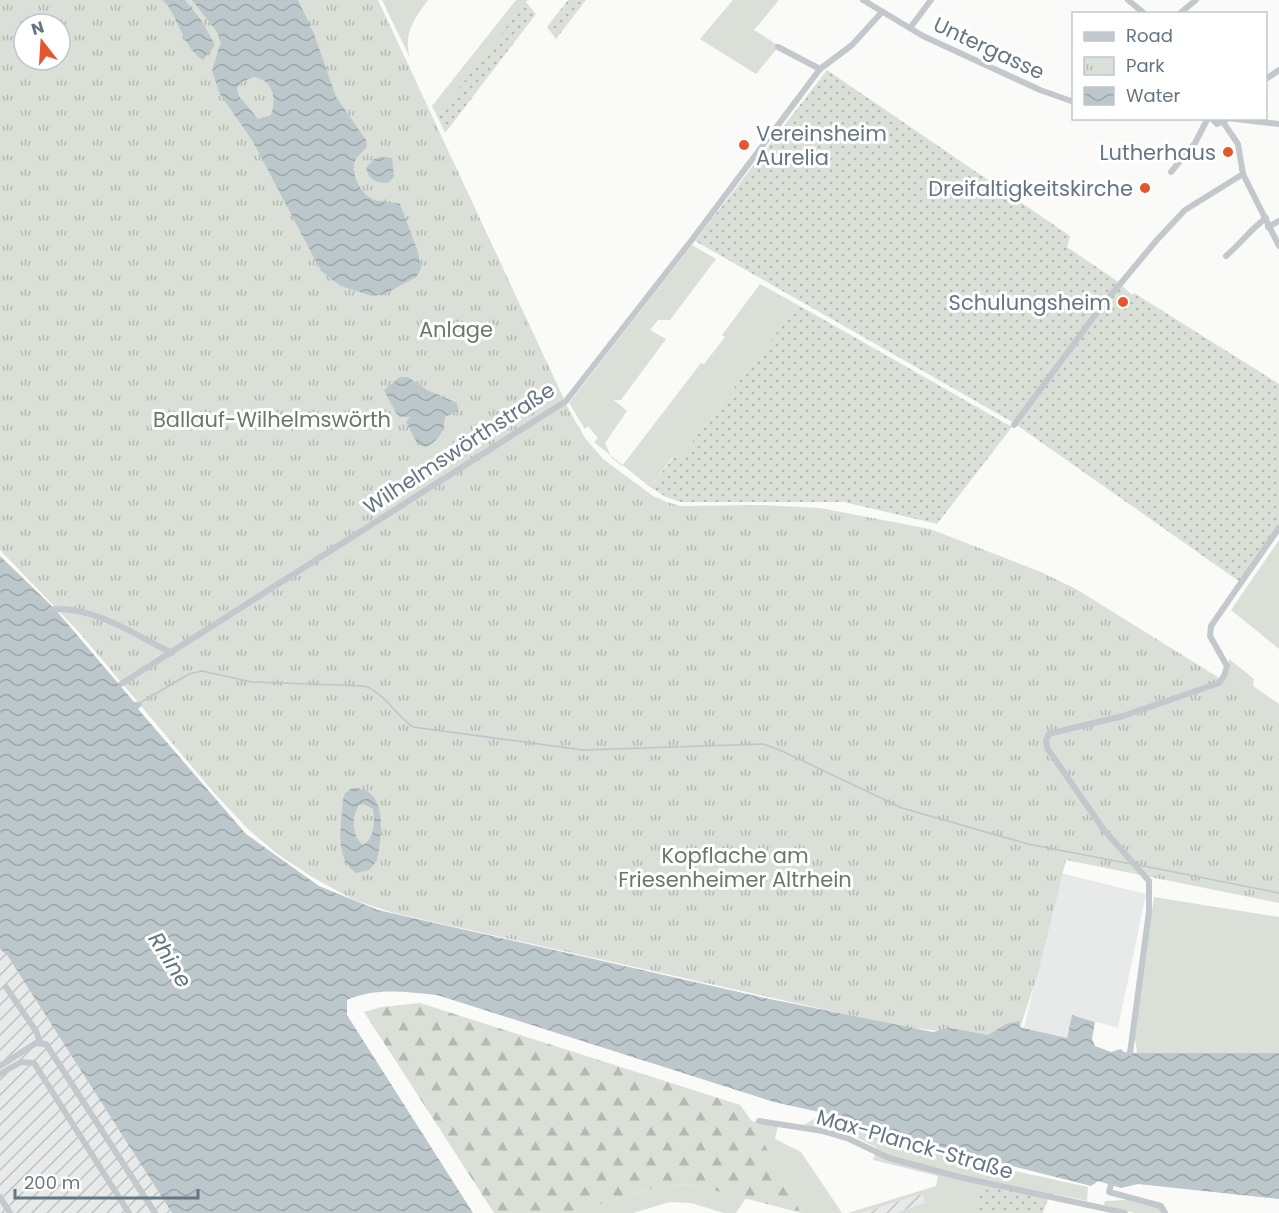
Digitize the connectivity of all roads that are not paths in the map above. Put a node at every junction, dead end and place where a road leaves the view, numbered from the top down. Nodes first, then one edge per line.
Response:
1 (864, 0) edge
2 (931, 0) edge
3 (1128, 0) edge
4 (1196, 0) edge
5 (882, 12) junction
6 (1143, 12) edge
7 (1181, 12) edge
8 (910, 28) junction
9 (778, 47) dead end
10 (820, 69) junction
11 (1072, 101) edge
12 (1208, 120) edge
13 (1212, 120) edge
14 (1225, 120) edge
15 (1279, 124) edge
16 (1171, 172) dead end
17 (1243, 174) junction
18 (1266, 218) junction
19 (1279, 221) edge
20 (1268, 227) junction
21 (1279, 246) edge
22 (1226, 256) dead end
23 (1014, 426) dead end
24 (1279, 528) edge
25 (56, 609) dead end
26 (170, 652) junction
27 (121, 684) dead end
28 (6, 987) dead end
29 (40, 1042) junction
30 (1130, 1053) dead end
31 (0, 1066) edge
32 (0, 1074) edge
33 (759, 1121) dead end
34 (1111, 1184) dead end
35 (0, 1197) edge
36 (1096, 1210) edge
37 (10, 1213) edge
38 (129, 1213) edge
39 (155, 1213) edge
40 (1125, 1213) edge
41 (1165, 1213) edge

1 - 5 street, Untergasse
2 - 8 street
3 - 6 street
4 - 7 street
5 - 8 street, Untergasse
5 - 10 street, Wilhelmswörthstraße
8 - 11 street, Untergasse
9 - 10 street
10 - 26 street, Wilhelmswörthstraße
12 - 16 street
13 - 14 street
14 - 15 street
14 - 17 street
17 - 18 street
17 - 23 street
18 - 20 street
18 - 22 street
19 - 20 street
20 - 21 street
24 - 30 street
25 - 26 street
26 - 27 street, Wilhelmswörthstraße
28 - 29 street
29 - 31 street
29 - 39 street
32 - 38 street
33 - 36 street, Max-Planck-Straße
34 - 41 street
35 - 37 street
36 - 40 street, Max-Planck-Straße

